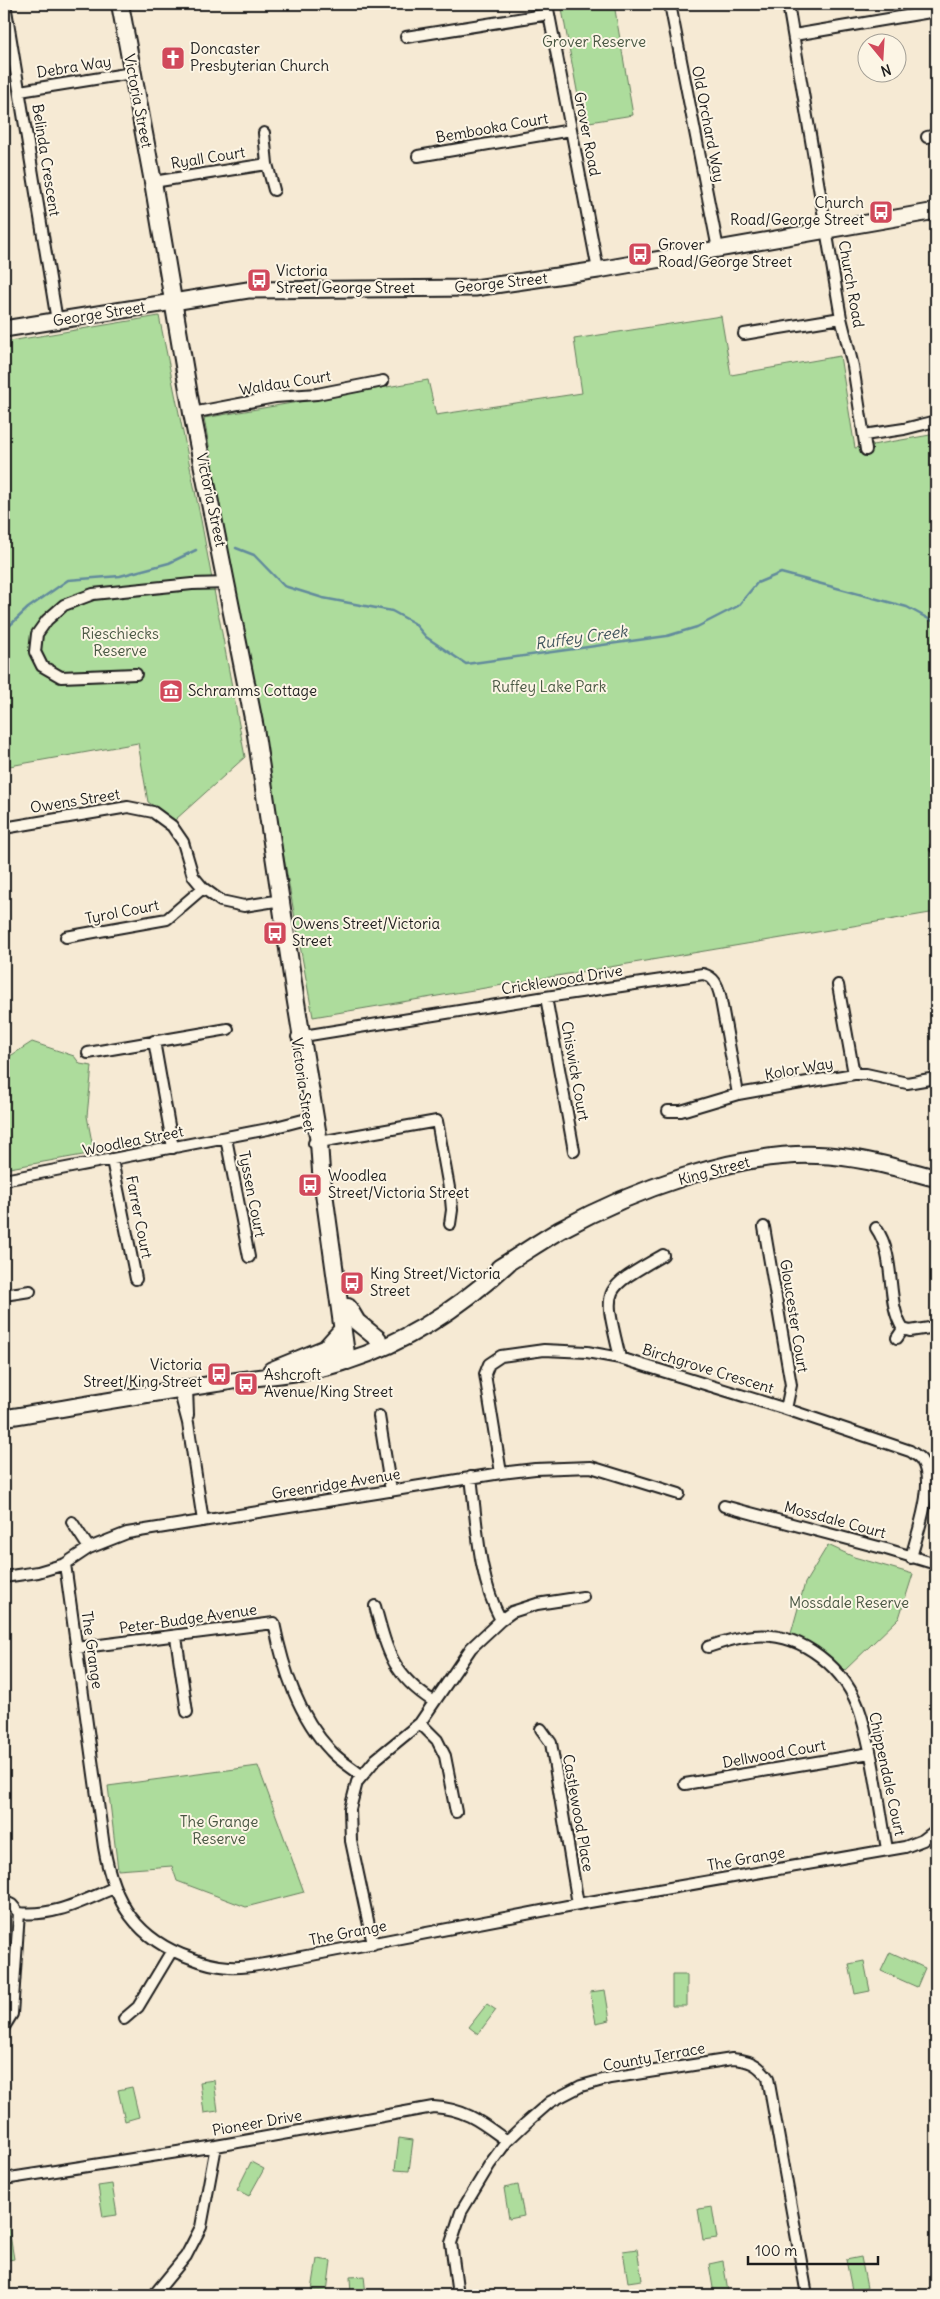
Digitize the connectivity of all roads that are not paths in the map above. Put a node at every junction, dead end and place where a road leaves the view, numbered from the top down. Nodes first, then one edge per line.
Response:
1 (5, 4) edge
2 (120, 4) edge
3 (670, 4) edge
4 (788, 4) edge
5 (935, 8) edge
6 (548, 9) edge
7 (794, 36) junction
8 (406, 37) dead end
9 (132, 73) junction
10 (20, 91) junction
11 (571, 130) junction
12 (264, 133) dead end
13 (418, 156) dead end
14 (267, 164) junction
15 (153, 182) junction
16 (274, 190) dead end
17 (936, 211) edge
18 (826, 230) junction
19 (718, 250) junction
20 (598, 270) junction
21 (174, 302) junction
22 (841, 318) junction
23 (57, 321) junction
24 (4, 329) edge
25 (744, 334) dead end
26 (383, 380) dead end
27 (192, 413) junction
28 (936, 421) edge
29 (864, 435) junction
30 (866, 450) dead end
31 (228, 583) junction
32 (136, 674) dead end
33 (4, 828) edge
34 (203, 888) junction
35 (282, 900) junction
36 (66, 937) dead end
37 (838, 985) dead end
38 (546, 997) junction
39 (228, 1028) dead end
40 (300, 1037) junction
41 (154, 1041) junction
42 (88, 1053) dead end
43 (854, 1074) junction
44 (936, 1078) edge
45 (738, 1094) junction
46 (668, 1111) dead end
47 (310, 1122) junction
48 (226, 1138) junction
49 (316, 1143) junction
50 (173, 1148) junction
51 (574, 1151) dead end
52 (112, 1160) junction
53 (936, 1178) edge
54 (4, 1180) edge
55 (326, 1197) junction
56 (450, 1224) dead end
57 (764, 1227) dead end
58 (876, 1228) dead end
59 (663, 1255) dead end
60 (249, 1257) dead end
61 (508, 1263) junction
62 (136, 1279) dead end
63 (30, 1291) dead end
64 (4, 1295) edge
65 (348, 1307) junction
66 (936, 1327) edge
67 (343, 1328) junction
68 (378, 1340) junction
69 (352, 1354) junction
70 (620, 1358) junction
71 (271, 1370) junction
72 (244, 1379) junction
73 (183, 1388) junction
74 (786, 1409) junction
75 (379, 1416) dead end
76 (4, 1418) edge
77 (501, 1473) junction
78 (471, 1477) junction
79 (391, 1491) junction
80 (679, 1494) dead end
81 (724, 1506) dead end
82 (204, 1521) junction
83 (72, 1522) dead end
84 (89, 1548) junction
85 (911, 1558) junction
86 (64, 1564) junction
87 (936, 1564) edge
88 (4, 1577) edge
89 (583, 1596) dead end
90 (375, 1606) dead end
91 (501, 1620) junction
92 (176, 1637) junction
93 (708, 1647) dead end
94 (76, 1648) junction
95 (433, 1701) junction
96 (187, 1712) dead end
97 (420, 1723) junction
98 (541, 1728) dead end
99 (870, 1753) junction
100 (361, 1775) junction
101 (684, 1784) dead end
102 (456, 1812) dead end
103 (936, 1830) edge
104 (887, 1849) junction
105 (114, 1888) junction
106 (4, 1901) edge
107 (578, 1904) junction
108 (19, 1913) junction
109 (373, 1944) junction
110 (171, 1952) junction
111 (124, 2019) dead end
112 (4, 2027) edge
113 (506, 2142) junction
114 (216, 2146) junction
115 (4, 2179) edge
116 (154, 2295) edge
117 (458, 2295) edge
118 (807, 2295) edge

1 - 10 street, Belinda Crescent
2 - 9 main road, Victoria Street
3 - 19 street, Old Orchard Way
4 - 7 street, Church Road
5 - 7 street
6 - 8 street
6 - 11 street, Grover Road
7 - 18 street, Church Road
9 - 10 street, Debra Way
9 - 15 main road, Victoria Street
10 - 23 street, Belinda Crescent
11 - 13 street, Bembooka Court
11 - 20 street, Grover Road
12 - 14 street, Ryall Court
14 - 15 street, Ryall Court
14 - 16 street, Ryall Court
15 - 21 main road, Victoria Street
17 - 18 main road, George Street
18 - 19 main road, George Street
18 - 22 street, Church Road
19 - 20 main road, George Street
20 - 21 main road, George Street
21 - 23 main road, George Street
21 - 27 main road, Victoria Street
22 - 25 street
22 - 29 street, Church Road
23 - 24 main road, George Street
26 - 27 street, Waldau Court
27 - 31 main road, Victoria Street
28 - 29 street
29 - 30 street, Church Road
31 - 32 street
31 - 35 main road, Victoria Street
33 - 34 street, Owens Street
34 - 35 street, Owens Street
34 - 36 street, Tyrol Court
35 - 40 main road, Victoria Street
37 - 43 street
38 - 40 street, Cricklewood Drive
38 - 45 street, Cricklewood Drive
38 - 51 street, Chiswick Court
39 - 41 street
40 - 47 main road, Victoria Street
41 - 42 street
41 - 50 street
43 - 44 street, Kolor Way
43 - 45 street, Kolor Way
45 - 46 street, Kolor Way
47 - 48 street, Woodlea Street
47 - 49 main road, Victoria Street
48 - 50 street, Woodlea Street
48 - 60 street, Tyssen Court
49 - 55 main road, Victoria Street
49 - 56 street
50 - 52 street, Woodlea Street
52 - 54 street, Woodlea Street
52 - 62 street, Farrer Court
53 - 61 main road, King Street
55 - 65 main road, Victoria Street
55 - 67 main road, Victoria Street
57 - 74 street, Gloucester Court
58 - 66 street
59 - 70 street
61 - 68 main road, King Street
61 - 69 main road, King Street
63 - 64 street
65 - 68 main road
65 - 69 main road, Victoria Street
67 - 69 main road, Victoria Street
67 - 71 main road
68 - 69 main road, King Street
69 - 71 main road, King Street
69 - 72 main road, King Street
70 - 74 street, Birchgrove Crescent
70 - 77 street, Birchgrove Crescent
71 - 72 main road, King Street
72 - 73 main road, King Street
73 - 76 main road, King Street
73 - 82 street
74 - 85 street, Birchgrove Crescent
75 - 79 street
77 - 78 street, Greenridge Avenue
77 - 80 street, Greenridge Avenue
78 - 79 street, Greenridge Avenue
78 - 91 street
79 - 82 street, Greenridge Avenue
81 - 85 street, Mossdale Court
82 - 84 street, Greenridge Avenue
83 - 84 street
84 - 86 street, Greenridge Avenue
85 - 87 street, Mossdale Court
86 - 88 street, Greenridge Avenue
86 - 94 street, The Grange
89 - 91 street
90 - 95 street
91 - 95 street
92 - 94 street, Peter-Budge Avenue
92 - 96 street
92 - 100 street, Peter-Budge Avenue
93 - 99 street, Chippendale Court
94 - 105 street, The Grange
95 - 97 street
97 - 100 street
97 - 102 street
98 - 107 street, Castlewood Place
99 - 101 street, Dellwood Court
99 - 104 street, Chippendale Court
100 - 109 street
103 - 104 street, The Grange
104 - 107 street, The Grange
105 - 108 street
105 - 110 street, The Grange
106 - 108 street
107 - 109 street, The Grange
108 - 112 street
109 - 110 street, The Grange
110 - 111 street
113 - 114 street, Pioneer Drive
113 - 117 street, County Terrace
113 - 118 street, County Terrace
114 - 115 street, Pioneer Drive
114 - 116 street

